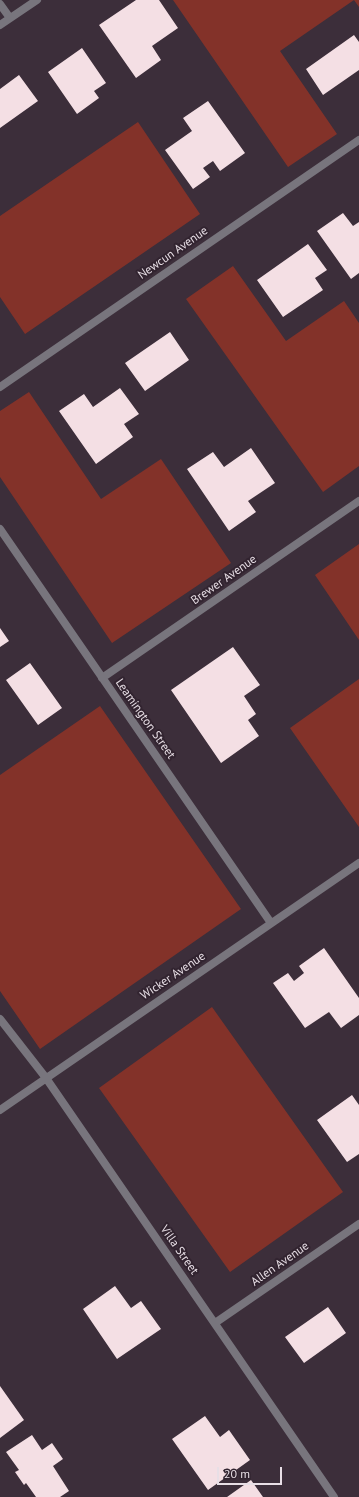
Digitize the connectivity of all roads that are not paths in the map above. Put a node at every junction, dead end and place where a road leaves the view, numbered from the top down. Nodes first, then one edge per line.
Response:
1 (37, 0) edge
2 (0, 4) edge
3 (10, 18) junction
4 (0, 25) edge
5 (359, 140) edge
6 (0, 387) edge
7 (359, 501) edge
8 (0, 529) edge
9 (102, 678) junction
10 (359, 863) edge
11 (271, 923) junction
12 (0, 1019) edge
13 (46, 1078) junction
14 (0, 1110) edge
15 (359, 1224) edge
16 (215, 1323) junction
17 (334, 1497) edge

1 - 3 street
2 - 3 street
3 - 4 street
5 - 6 street, Newcun Avenue
7 - 9 street, Brewer Avenue
8 - 9 street, Leamington Street
9 - 11 street, Leamington Street
10 - 11 street, Wicker Avenue
11 - 13 street, Wicker Avenue
12 - 13 street, Villa Street
13 - 14 street, Wicker Avenue
13 - 16 street, Villa Street
15 - 16 street, Allen Avenue
16 - 17 street, Villa Street

